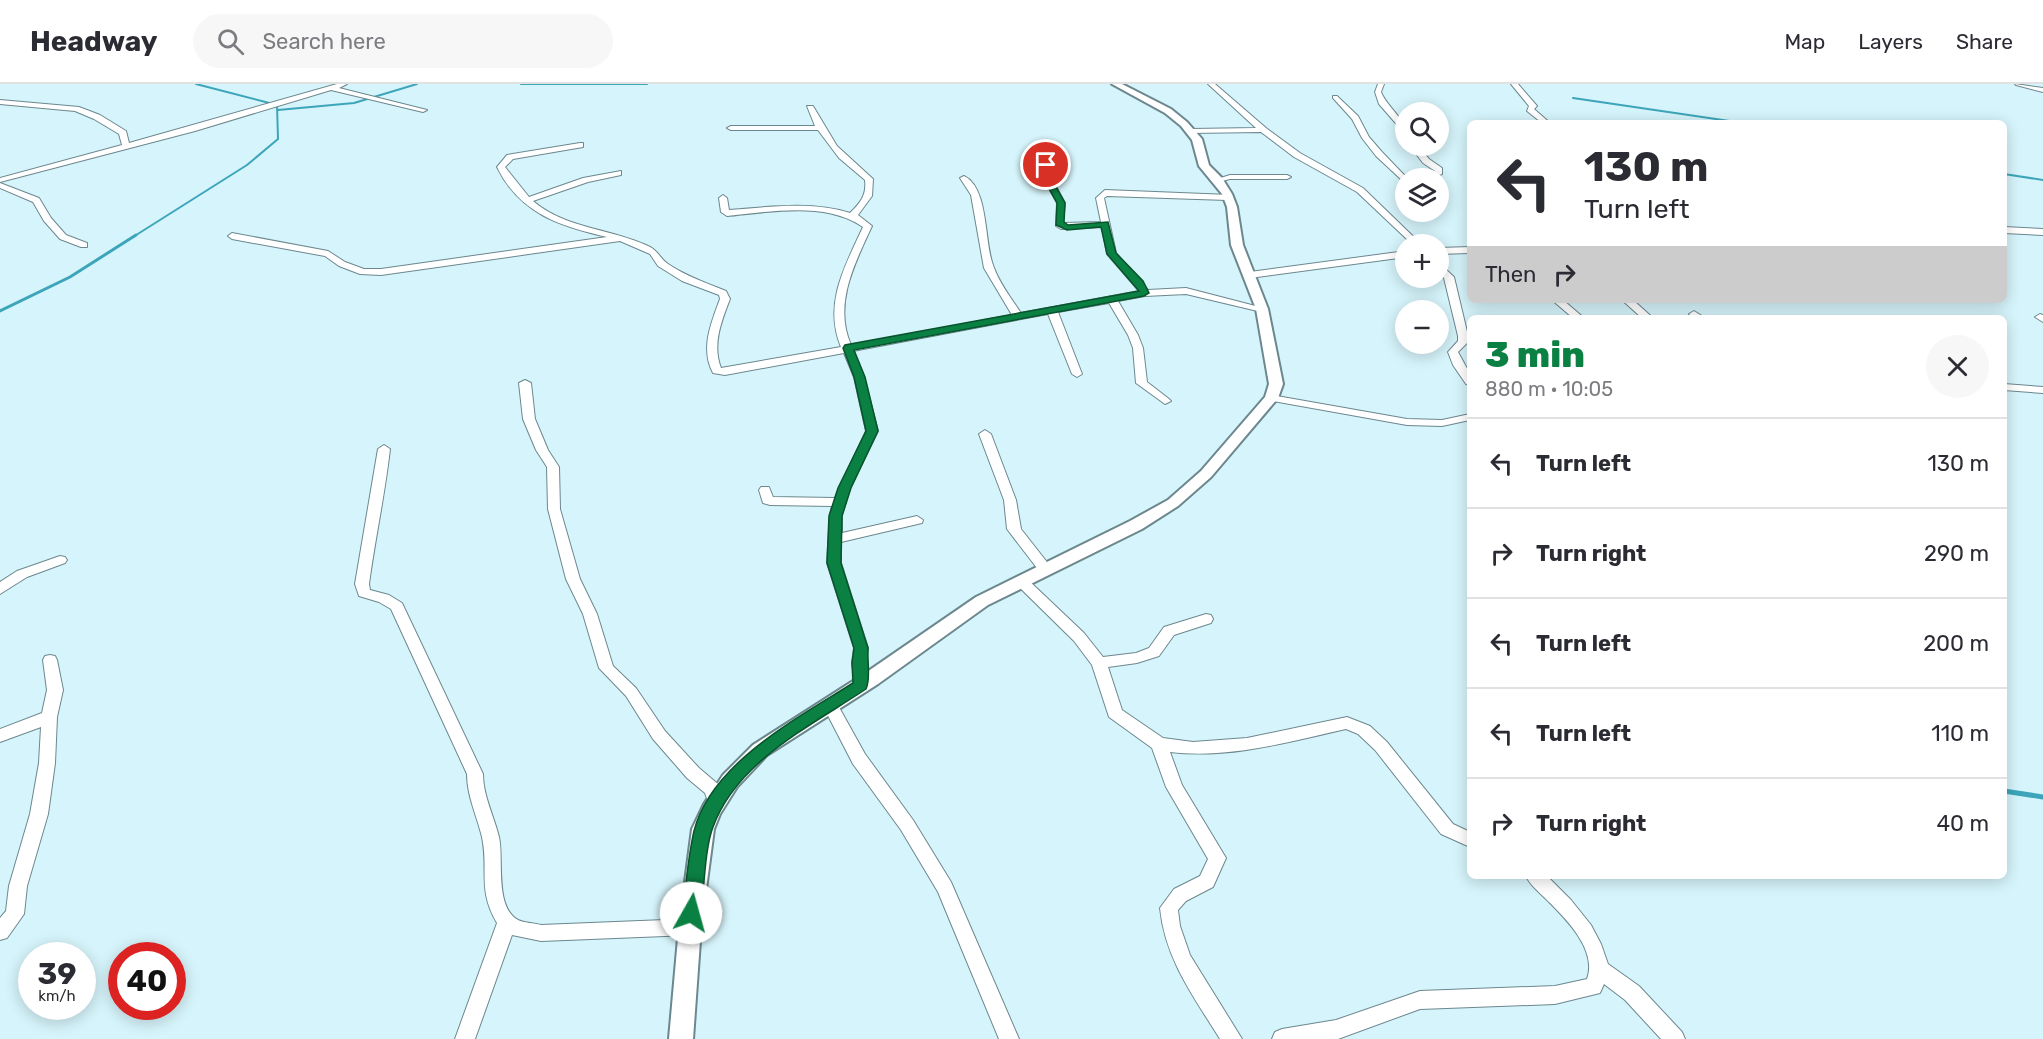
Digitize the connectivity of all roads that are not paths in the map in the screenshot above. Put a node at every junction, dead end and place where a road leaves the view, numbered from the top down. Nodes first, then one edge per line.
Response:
1 (344, 84) edge
2 (1116, 84) edge
3 (1211, 84) edge
4 (1381, 84) edge
5 (1514, 84) edge
6 (2018, 84) edge
7 (331, 88) junction
8 (2043, 90) edge
9 (1335, 97) dead end
10 (0, 102) edge
11 (810, 108) dead end
12 (423, 110) dead end
13 (1395, 119) edge
14 (1542, 120) edge
15 (731, 128) dead end
16 (818, 128) junction
17 (1191, 130) junction
18 (1263, 130) junction
19 (580, 145) dead end
20 (126, 147) junction
21 (1422, 156) edge
22 (1032, 161) dead end
23 (1435, 168) edge
24 (1395, 171) edge
25 (618, 173) dead end
26 (1287, 177) dead end
27 (964, 178) dead end
28 (0, 180) edge
29 (1218, 180) junction
30 (0, 185) edge
31 (1227, 197) junction
32 (723, 198) dead end
33 (527, 200) junction
34 (852, 216) junction
35 (1105, 224) junction
36 (2007, 230) edge
37 (2043, 232) edge
38 (1406, 234) edge
39 (232, 236) dead end
40 (621, 238) junction
41 (84, 244) dead end
42 (1467, 250) edge
43 (1449, 251) edge
44 (1395, 255) edge
45 (1250, 275) junction
46 (1449, 277) edge
47 (1144, 293) junction
48 (1112, 300) junction
49 (1561, 303) edge
50 (1630, 303) edge
51 (1262, 309) junction
52 (1052, 311) junction
53 (1575, 315) edge
54 (1644, 315) edge
55 (1018, 317) junction
56 (848, 348) junction
57 (1077, 374) dead end
58 (1467, 378) edge
59 (525, 383) dead end
60 (2007, 387) edge
61 (2043, 390) edge
62 (1271, 398) junction
63 (1165, 401) dead end
64 (1467, 418) edge
65 (985, 434) dead end
66 (384, 449) dead end
67 (765, 490) dead end
68 (840, 502) junction
69 (917, 520) dead end
70 (835, 539) junction
71 (60, 560) dead end
72 (1045, 569) junction
73 (1021, 581) junction
74 (0, 589) edge
75 (1206, 619) dead end
76 (50, 660) dead end
77 (1099, 663) junction
78 (861, 685) junction
79 (830, 704) junction
80 (49, 717) junction
81 (0, 736) edge
82 (1159, 744) junction
83 (716, 802) junction
84 (1467, 839) edge
85 (1538, 879) edge
86 (507, 922) junction
87 (690, 927) junction
88 (0, 932) edge
89 (1599, 969) junction
90 (465, 1039) edge
91 (681, 1039) edge
92 (1009, 1039) edge
93 (1232, 1039) edge
94 (1282, 1039) edge
95 (1675, 1039) edge

1 - 7 street
2 - 17 street
3 - 18 street
4 - 13 street
5 - 14 street
6 - 8 street
7 - 12 street
7 - 20 street
9 - 24 street
10 - 20 street
11 - 16 street
15 - 16 street
16 - 34 street
17 - 18 street
17 - 29 street
18 - 38 street
19 - 33 street
20 - 28 street
21 - 23 street
22 - 35 street
25 - 33 street
26 - 29 street
27 - 55 street
29 - 31 street
30 - 41 street
31 - 35 street
31 - 45 street
32 - 34 street
33 - 40 street
34 - 56 street
35 - 47 street
36 - 37 street
39 - 40 street
40 - 56 street
42 - 43 street
44 - 45 street
45 - 51 street
46 - 58 street
47 - 48 street
47 - 51 street
48 - 52 street
48 - 63 street
49 - 53 street
50 - 54 street
51 - 62 street
52 - 55 street
52 - 57 street
55 - 56 street
56 - 68 street
59 - 83 street
60 - 61 street
62 - 64 street
62 - 72 street
65 - 72 street
66 - 86 street
67 - 68 street
68 - 70 street
69 - 70 street
70 - 78 street
71 - 74 street
72 - 73 street
73 - 77 street
73 - 78 street
75 - 77 street
76 - 80 street
77 - 82 street
78 - 79 street
79 - 83 street
79 - 92 street
80 - 81 street
80 - 88 street
82 - 84 street
82 - 93 street
83 - 87 street
85 - 89 street
86 - 87 street
86 - 90 street
87 - 91 street
89 - 94 street
89 - 95 street

